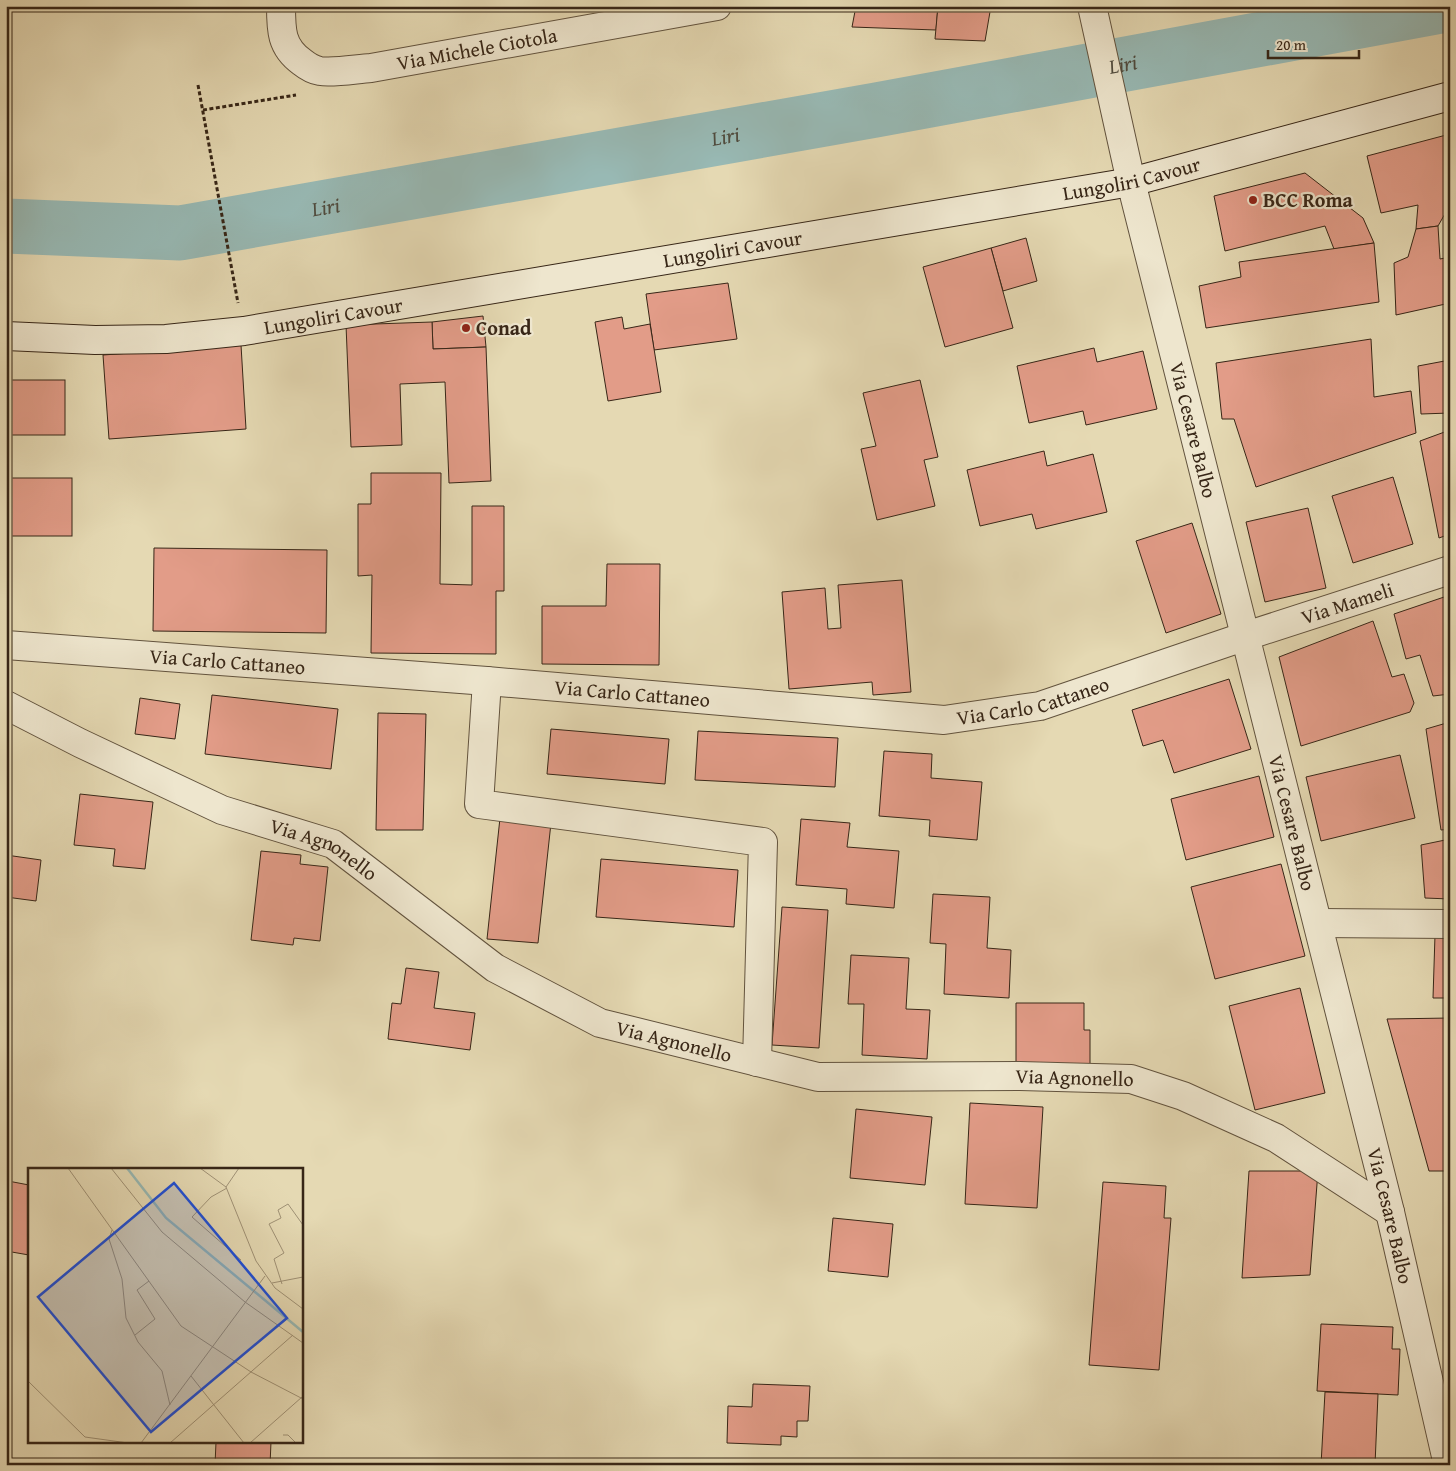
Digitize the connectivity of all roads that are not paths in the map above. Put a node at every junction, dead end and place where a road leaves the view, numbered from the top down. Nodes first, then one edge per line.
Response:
1 (281, 6) edge
2 (717, 6) edge
3 (1092, 6) edge
4 (1450, 96) edge
5 (1132, 182) junction
6 (6, 336) edge
7 (1450, 570) edge
8 (1246, 636) junction
9 (6, 645) edge
10 (487, 681) junction
11 (6, 705) edge
12 (1318, 923) junction
13 (1450, 924) edge
14 (757, 1062) junction
15 (1390, 1212) junction
16 (1448, 1465) edge

1 - 2 street, Via Michele Ciotola
3 - 5 street, Via Cesare Balbo
4 - 5 street, Lungoliri Cavour
5 - 6 street, Lungoliri Cavour
5 - 8 street, Via Cesare Balbo
7 - 8 street, Via Mameli
8 - 10 street, Via Carlo Cattaneo
8 - 12 street, Via Cesare Balbo
9 - 10 street, Via Carlo Cattaneo
10 - 14 street
11 - 14 street, Via Agnonello
12 - 13 street
12 - 15 street, Via Cesare Balbo
14 - 15 street, Via Agnonello
15 - 16 street, Via Cesare Balbo

